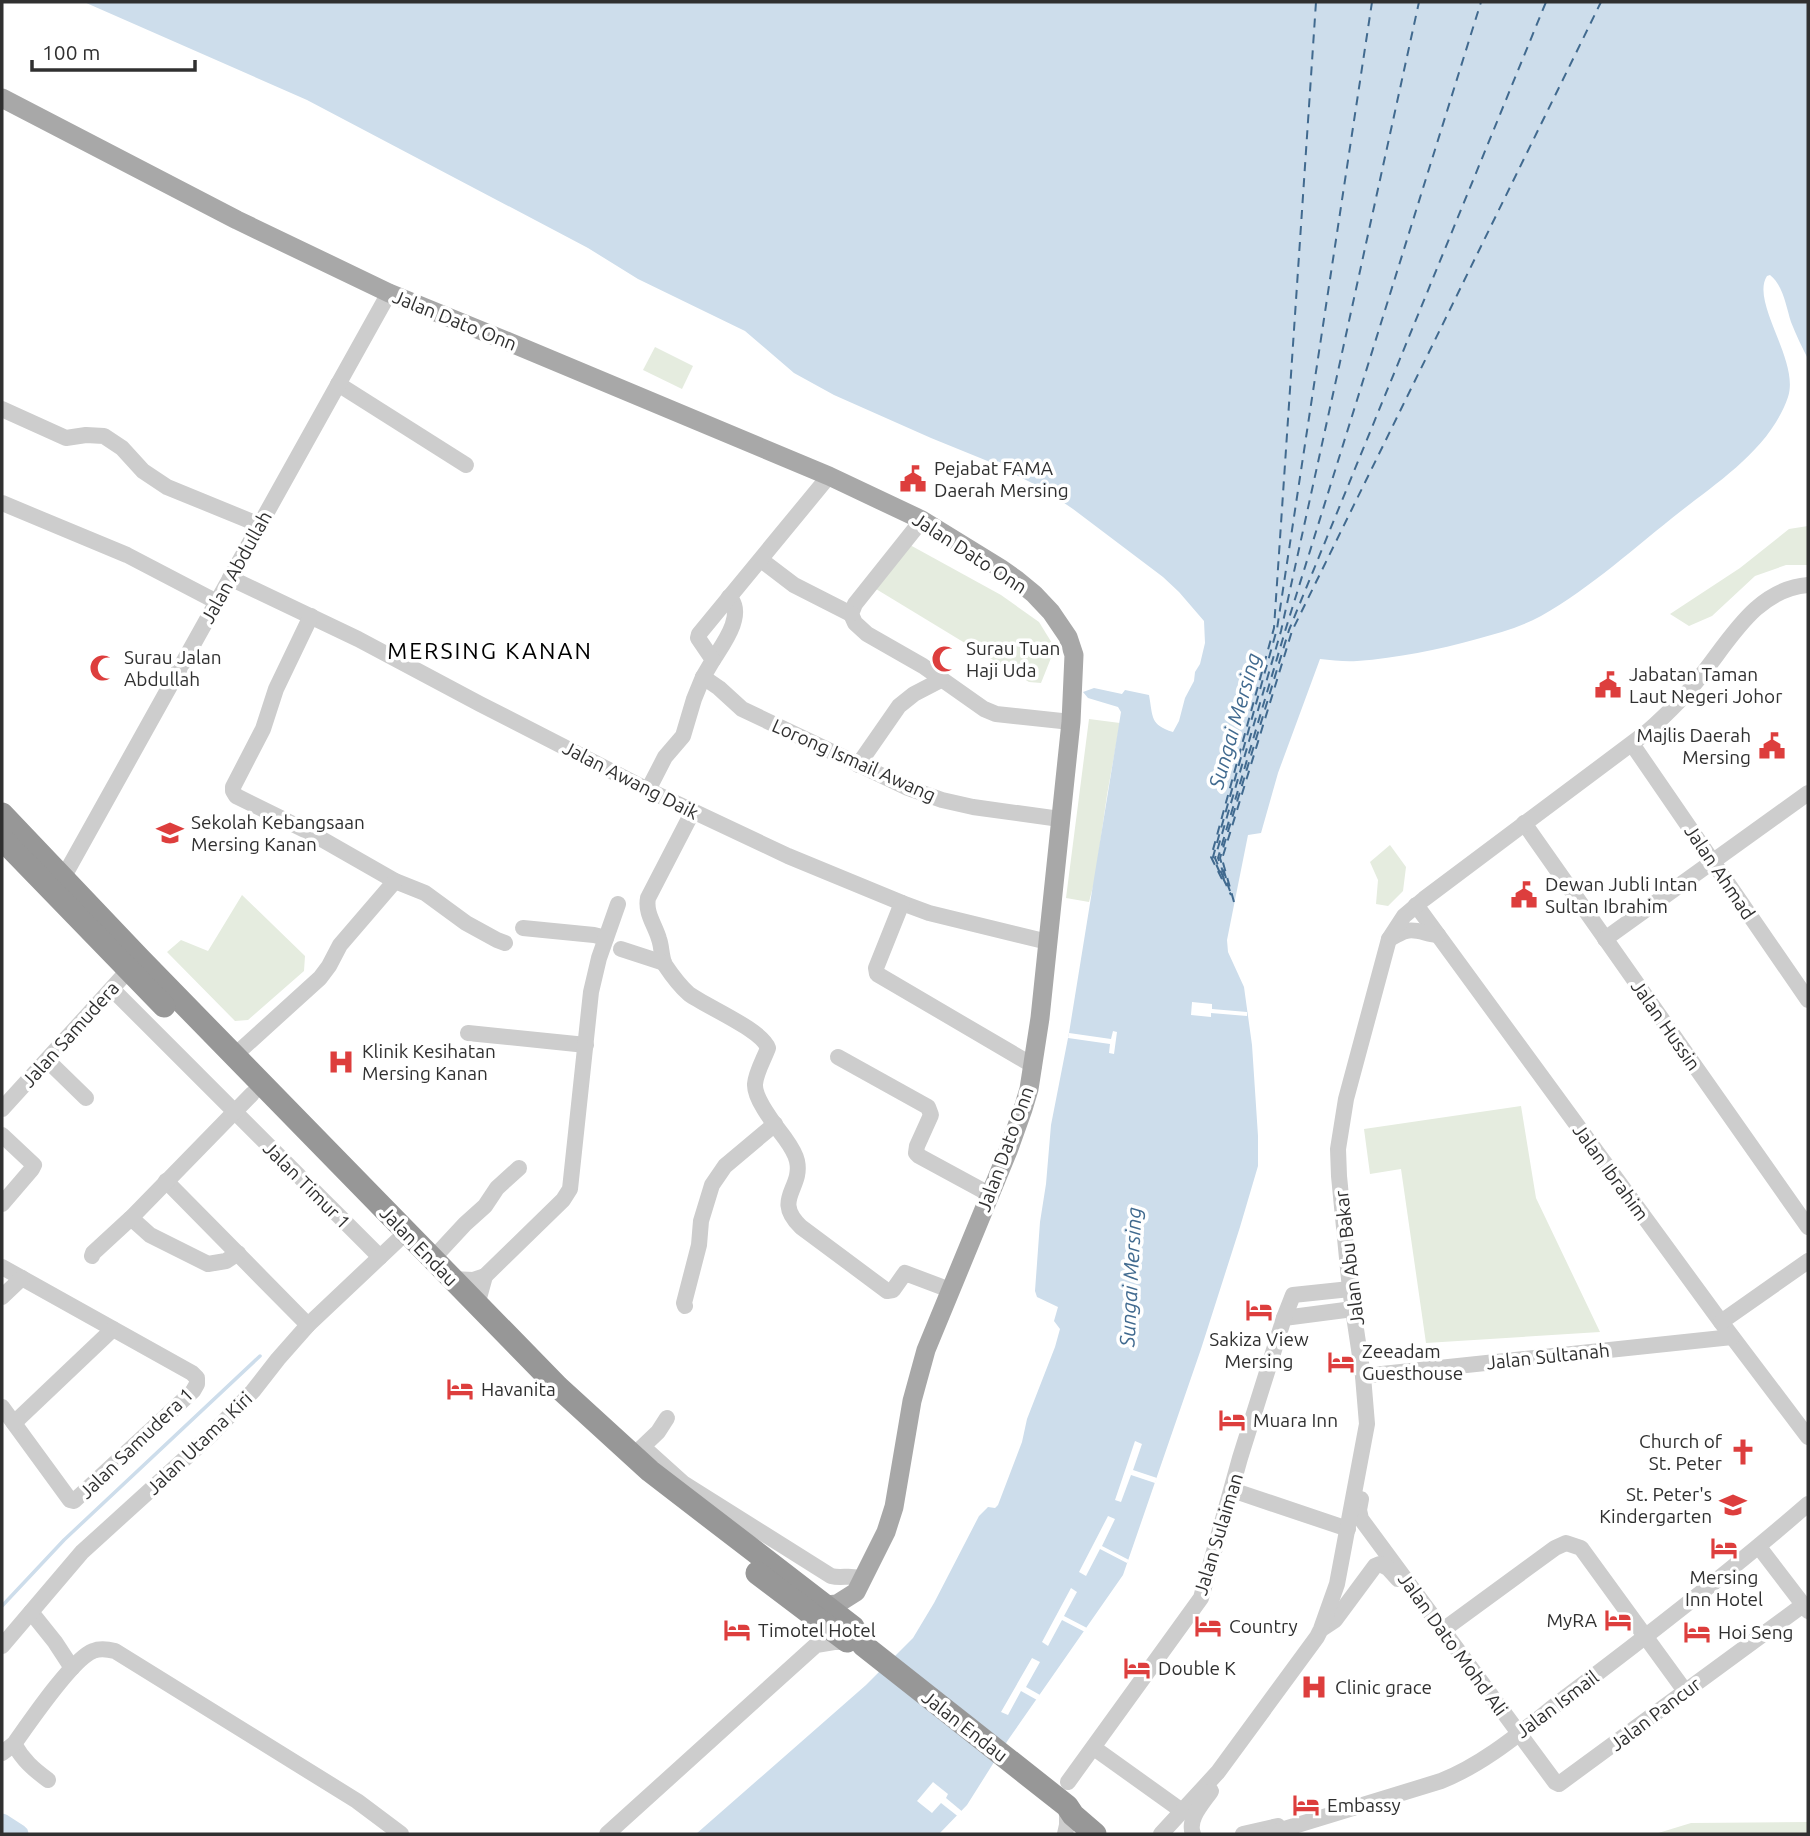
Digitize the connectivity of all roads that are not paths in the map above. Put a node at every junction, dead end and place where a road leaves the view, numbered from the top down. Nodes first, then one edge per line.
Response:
1 (2, 98) edge
2 (389, 293) junction
3 (338, 384) junction
4 (2, 409) edge
5 (466, 465) dead end
6 (829, 476) junction
7 (2, 503) edge
8 (922, 520) junction
9 (260, 525) junction
10 (761, 560) junction
11 (230, 578) junction
12 (1808, 585) edge
13 (729, 597) junction
14 (217, 602) junction
15 (851, 614) junction
16 (311, 616) junction
17 (713, 660) junction
18 (703, 677) junction
19 (941, 680) junction
20 (1070, 722) junction
21 (1632, 744) junction
22 (858, 765) junction
23 (648, 790) junction
24 (1808, 793) edge
25 (693, 811) junction
26 (2, 814) edge
27 (1060, 819) junction
28 (1524, 823) junction
29 (2, 839) edge
30 (1712, 861) junction
31 (63, 878) junction
32 (395, 881) junction
33 (618, 904) dead end
34 (902, 904) junction
35 (1416, 905) junction
36 (523, 928) dead end
37 (1438, 935) junction
38 (606, 938) junction
39 (1389, 939) junction
40 (1605, 939) junction
41 (1048, 942) junction
42 (505, 943) dead end
43 (621, 949) dead end
44 (664, 963) junction
45 (134, 964) junction
46 (111, 989) junction
47 (1808, 1000) edge
48 (468, 1032) dead end
49 (586, 1045) junction
50 (234, 1056) junction
51 (838, 1056) dead end
52 (47, 1060) junction
53 (1034, 1066) junction
54 (252, 1094) junction
55 (86, 1098) dead end
56 (2, 1109) edge
57 (235, 1112) junction
58 (775, 1124) junction
59 (2, 1135) edge
60 (519, 1168) dead end
61 (166, 1181) junction
62 (989, 1195) junction
63 (2, 1204) edge
64 (131, 1218) junction
65 (1808, 1227) edge
66 (397, 1241) junction
67 (238, 1253) junction
68 (92, 1256) dead end
69 (380, 1257) junction
70 (431, 1258) junction
71 (1808, 1261) edge
72 (2, 1267) edge
73 (485, 1276) junction
74 (22, 1279) junction
75 (452, 1279) junction
76 (1350, 1289) junction
77 (950, 1290) junction
78 (2, 1297) edge
79 (685, 1306) dead end
80 (1353, 1309) junction
81 (478, 1312) junction
82 (1284, 1318) junction
83 (1721, 1322) junction
84 (308, 1325) junction
85 (113, 1329) junction
86 (1732, 1337) junction
87 (1363, 1376) junction
88 (2, 1407) edge
89 (667, 1418) dead end
90 (14, 1423) junction
91 (1367, 1424) junction
92 (1808, 1437) edge
93 (638, 1452) junction
94 (680, 1487) junction
95 (1231, 1490) junction
96 (1808, 1504) edge
97 (1348, 1529) junction
98 (1759, 1547) junction
99 (1387, 1554) junction
100 (1337, 1584) junction
101 (860, 1586) junction
102 (1414, 1590) junction
103 (1806, 1608) edge
104 (31, 1612) junction
105 (821, 1612) junction
106 (1321, 1629) junction
107 (1443, 1630) junction
108 (1646, 1637) junction
109 (855, 1638) junction
110 (816, 1645) junction
111 (2, 1646) edge
112 (72, 1668) junction
113 (1685, 1692) junction
114 (1518, 1733) junction
115 (1094, 1748) junction
116 (8, 1749) edge
117 (1218, 1772) junction
118 (48, 1780) dead end
119 (1068, 1782) dead end
120 (1067, 1806) junction
121 (1182, 1811) junction
122 (1294, 1826) junction
123 (401, 1834) edge
124 (607, 1834) edge
125 (1065, 1834) edge
126 (1095, 1834) edge
127 (1112, 1834) edge
128 (1161, 1834) edge
129 (1193, 1834) edge
130 (1243, 1834) edge
131 (1268, 1834) edge

1 - 2 main road, Jalan Dato Onn
2 - 3 street, Jalan Abdullah
2 - 6 main road, Jalan Dato Onn
3 - 5 street
3 - 9 street, Jalan Abdullah
4 - 9 street
6 - 8 main road, Jalan Dato Onn
6 - 10 street
7 - 14 street
8 - 15 street
8 - 20 main road, Jalan Dato Onn
9 - 11 street, Jalan Abdullah
10 - 13 street
10 - 15 street
11 - 14 street, Jalan Abdullah
11 - 16 street, Jalan Awang Daik
12 - 21 street, Jalan Abu Bakar
13 - 17 street
13 - 17 street
14 - 31 street, Jalan Abdullah
15 - 19 street
16 - 23 street, Jalan Awang Daik
16 - 32 street
17 - 18 street
18 - 22 street, Lorong Ismail Awang
18 - 23 street
19 - 20 street
19 - 22 street
20 - 27 main road, Jalan Dato Onn
21 - 28 street, Jalan Abu Bakar
21 - 30 street, Jalan Ahmad
22 - 27 street, Lorong Ismail Awang
23 - 25 street, Jalan Awang Daik
24 - 30 street
25 - 34 street, Jalan Awang Daik
25 - 44 street
26 - 31 highway, Jalan Endau
27 - 41 main road, Jalan Dato Onn
28 - 35 street, Jalan Abu Bakar
28 - 40 street, Jalan Hussin
29 - 45 highway, Jalan Endau
30 - 40 street
30 - 47 street, Jalan Ahmad
31 - 45 highway, Jalan Endau
32 - 42 street
32 - 50 street
33 - 38 street
34 - 41 street, Jalan Awang Daik
34 - 53 street
35 - 37 street, Jalan Ibrahim
35 - 39 street, Jalan Abu Bakar
36 - 38 street
37 - 39 street
37 - 83 street, Jalan Ibrahim
38 - 49 street
39 - 76 street, Jalan Abu Bakar
40 - 65 street, Jalan Hussin
41 - 53 main road, Jalan Dato Onn
43 - 44 street
44 - 58 street
45 - 46 street, Jalan Samudera
45 - 50 highway, Jalan Endau
45 - 54 highway, Jalan Endau
46 - 52 street, Jalan Samudera
46 - 57 street, Jalan Timur 1
48 - 49 street
49 - 73 street
50 - 70 highway, Jalan Endau
51 - 62 street
52 - 55 street
52 - 56 street, Jalan Samudera
53 - 62 main road, Jalan Dato Onn
54 - 57 street
54 - 66 highway, Jalan Endau
57 - 61 street
57 - 69 street, Jalan Timur 1
58 - 77 street
58 - 79 street
59 - 63 street
60 - 70 street
61 - 64 street
61 - 67 street
62 - 77 main road, Jalan Dato Onn
64 - 67 street
64 - 68 street
66 - 69 street, Jalan Utama Kiri
66 - 81 highway, Jalan Endau
67 - 84 street
69 - 84 street, Jalan Utama Kiri
70 - 75 highway, Jalan Endau
71 - 83 street
72 - 74 street
73 - 75 street
73 - 81 street
74 - 78 street
74 - 85 street
75 - 81 highway, Jalan Endau
76 - 80 street, Jalan Abu Bakar
76 - 82 street, Jalan Sulaiman
77 - 101 main road, Jalan Dato Onn
80 - 82 street
80 - 87 street, Jalan Abu Bakar
81 - 93 highway, Jalan Endau
81 - 105 highway, Jalan Endau
82 - 95 street, Jalan Sulaiman
83 - 86 street, Jalan Ibrahim
84 - 104 street, Jalan Utama Kiri
85 - 90 street
85 - 90 street, Jalan Samudera 1
86 - 87 street, Jalan Sultanah
86 - 92 street, Jalan Ibrahim
87 - 91 street, Jalan Abu Bakar
88 - 90 street
89 - 93 street
91 - 97 street, Jalan Abu Bakar
91 - 99 street, Jalan Dato Mohd Ali
93 - 94 highway, Jalan Endau
94 - 101 street
94 - 105 highway, Jalan Endau
95 - 97 street
95 - 115 street, Jalan Sulaiman
96 - 98 street, Jalan Ismail
97 - 100 street, Jalan Abu Bakar
98 - 103 street
98 - 108 street, Jalan Ismail
99 - 100 street
99 - 102 street, Jalan Dato Mohd Ali
100 - 106 street, Jalan Abu Bakar
101 - 105 main road
101 - 109 main road
102 - 106 street
102 - 107 street, Jalan Dato Mohd Ali
103 - 113 street, Jalan Pancur
104 - 111 street, Jalan Utama Kiri
104 - 112 street
105 - 109 highway, Jalan Endau
105 - 110 street
106 - 117 street, Jalan Abu Bakar
107 - 108 street
107 - 114 street, Jalan Dato Mohd Ali
108 - 113 street
108 - 114 street, Jalan Ismail
109 - 110 street
109 - 120 highway, Jalan Endau
110 - 124 street
112 - 116 street
112 - 123 street
113 - 114 street, Jalan Pancur
114 - 122 street, Jalan Ismail
115 - 119 street, Jalan Sulaiman
115 - 121 street
116 - 118 street
117 - 121 street, Jalan Abu Bakar
117 - 129 street
120 - 125 street
120 - 126 highway, Jalan Endau
120 - 127 highway, Jalan Endau
121 - 128 street, Jalan Abu Bakar
122 - 130 street
122 - 131 street, Jalan Ismail

